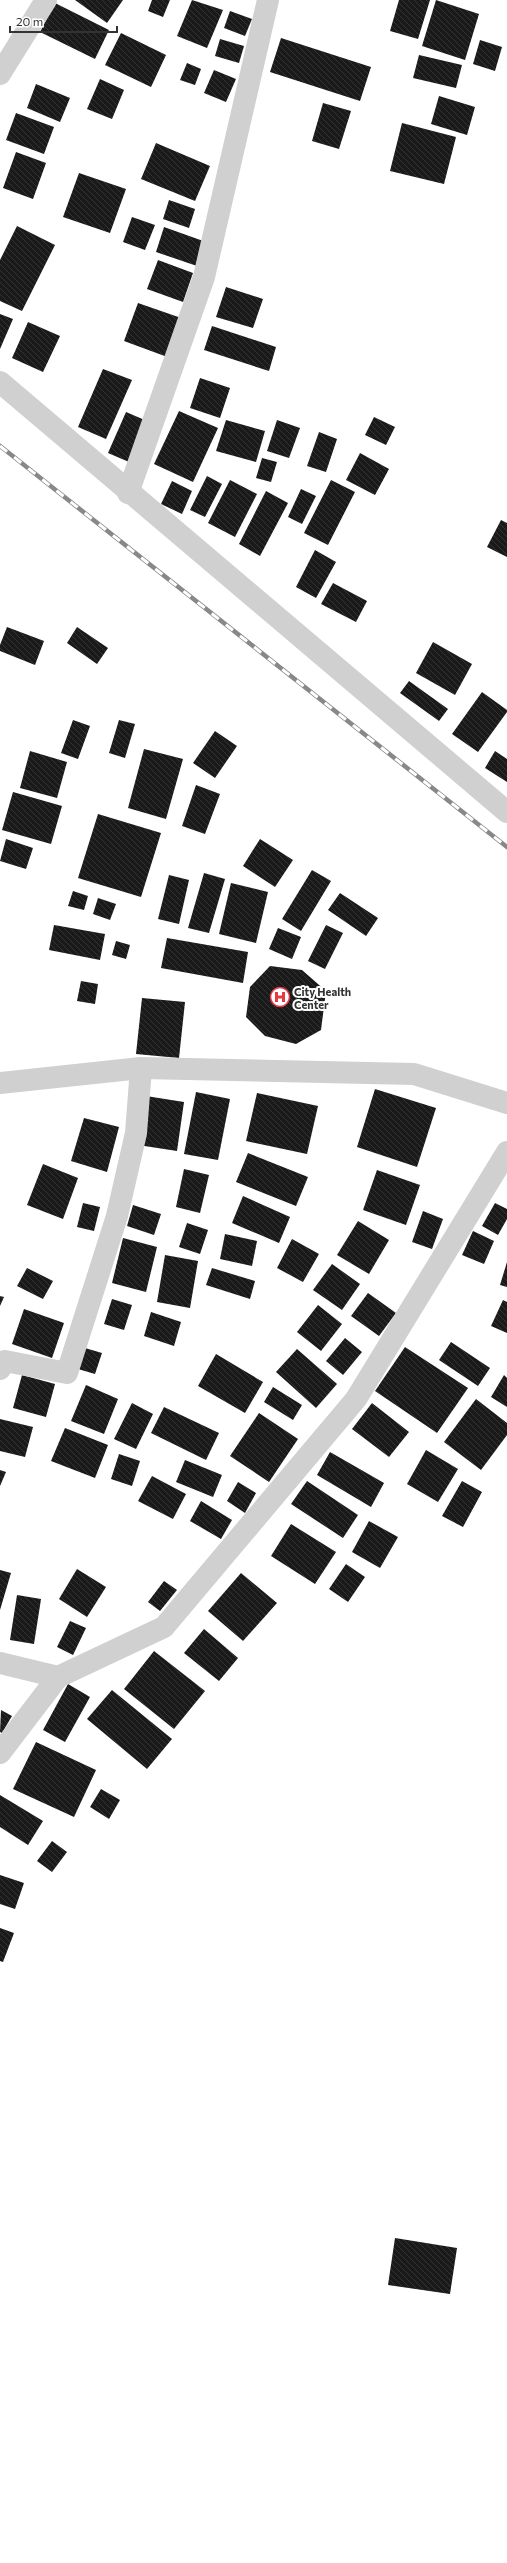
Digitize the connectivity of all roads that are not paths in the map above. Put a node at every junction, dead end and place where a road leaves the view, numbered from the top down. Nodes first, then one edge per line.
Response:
1 (46, 0) edge
2 (268, 0) edge
3 (0, 74) edge
4 (0, 382) edge
5 (128, 493) junction
6 (507, 812) edge
7 (141, 1068) junction
8 (0, 1084) edge
9 (507, 1103) edge
10 (507, 1152) edge
11 (0, 1369) edge
12 (0, 1663) edge
13 (58, 1677) junction
14 (0, 1753) edge

1 - 3 street
2 - 5 street
4 - 5 street
5 - 6 street
7 - 8 street
7 - 9 street
7 - 11 street
10 - 13 street
12 - 13 street
13 - 14 street

